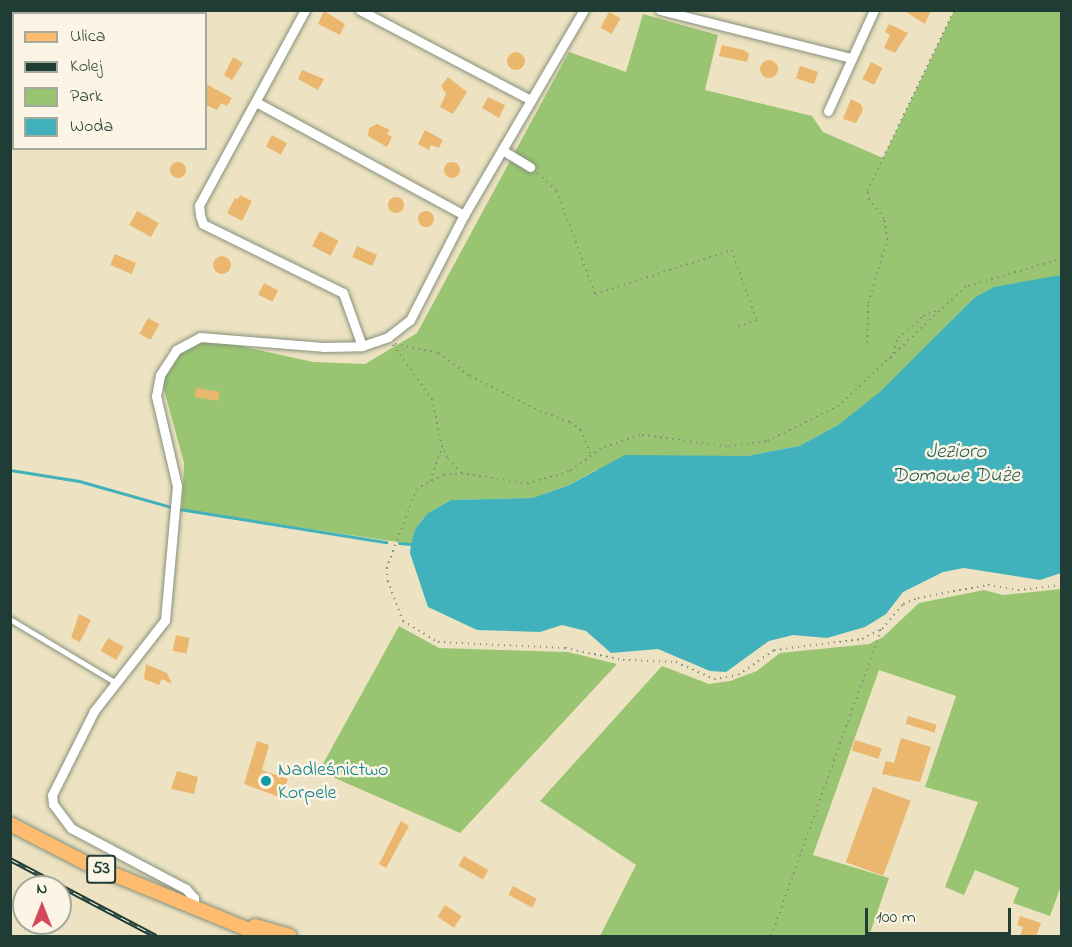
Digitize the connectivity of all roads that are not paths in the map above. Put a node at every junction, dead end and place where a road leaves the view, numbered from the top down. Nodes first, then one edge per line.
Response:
1 (305, 10) edge
2 (360, 10) edge
3 (584, 10) edge
4 (660, 10) edge
5 (874, 10) edge
6 (851, 58) junction
7 (531, 100) junction
8 (256, 102) junction
9 (828, 111) dead end
10 (502, 150) junction
11 (530, 167) road end
12 (464, 214) junction
13 (362, 346) junction
14 (10, 620) edge
15 (113, 681) junction
16 (10, 825) edge
17 (194, 909) junction
18 (264, 936) edge
19 (290, 936) edge

1 - 8 street
2 - 7 street
3 - 7 street
4 - 6 street
5 - 6 street
6 - 9 street
7 - 10 street
8 - 12 street
8 - 13 street
10 - 11 street
10 - 12 street
12 - 13 street
13 - 15 street
14 - 15 lane
15 - 17 street
16 - 17 main road, 53
17 - 18 main road, 53
17 - 19 main road, 53

